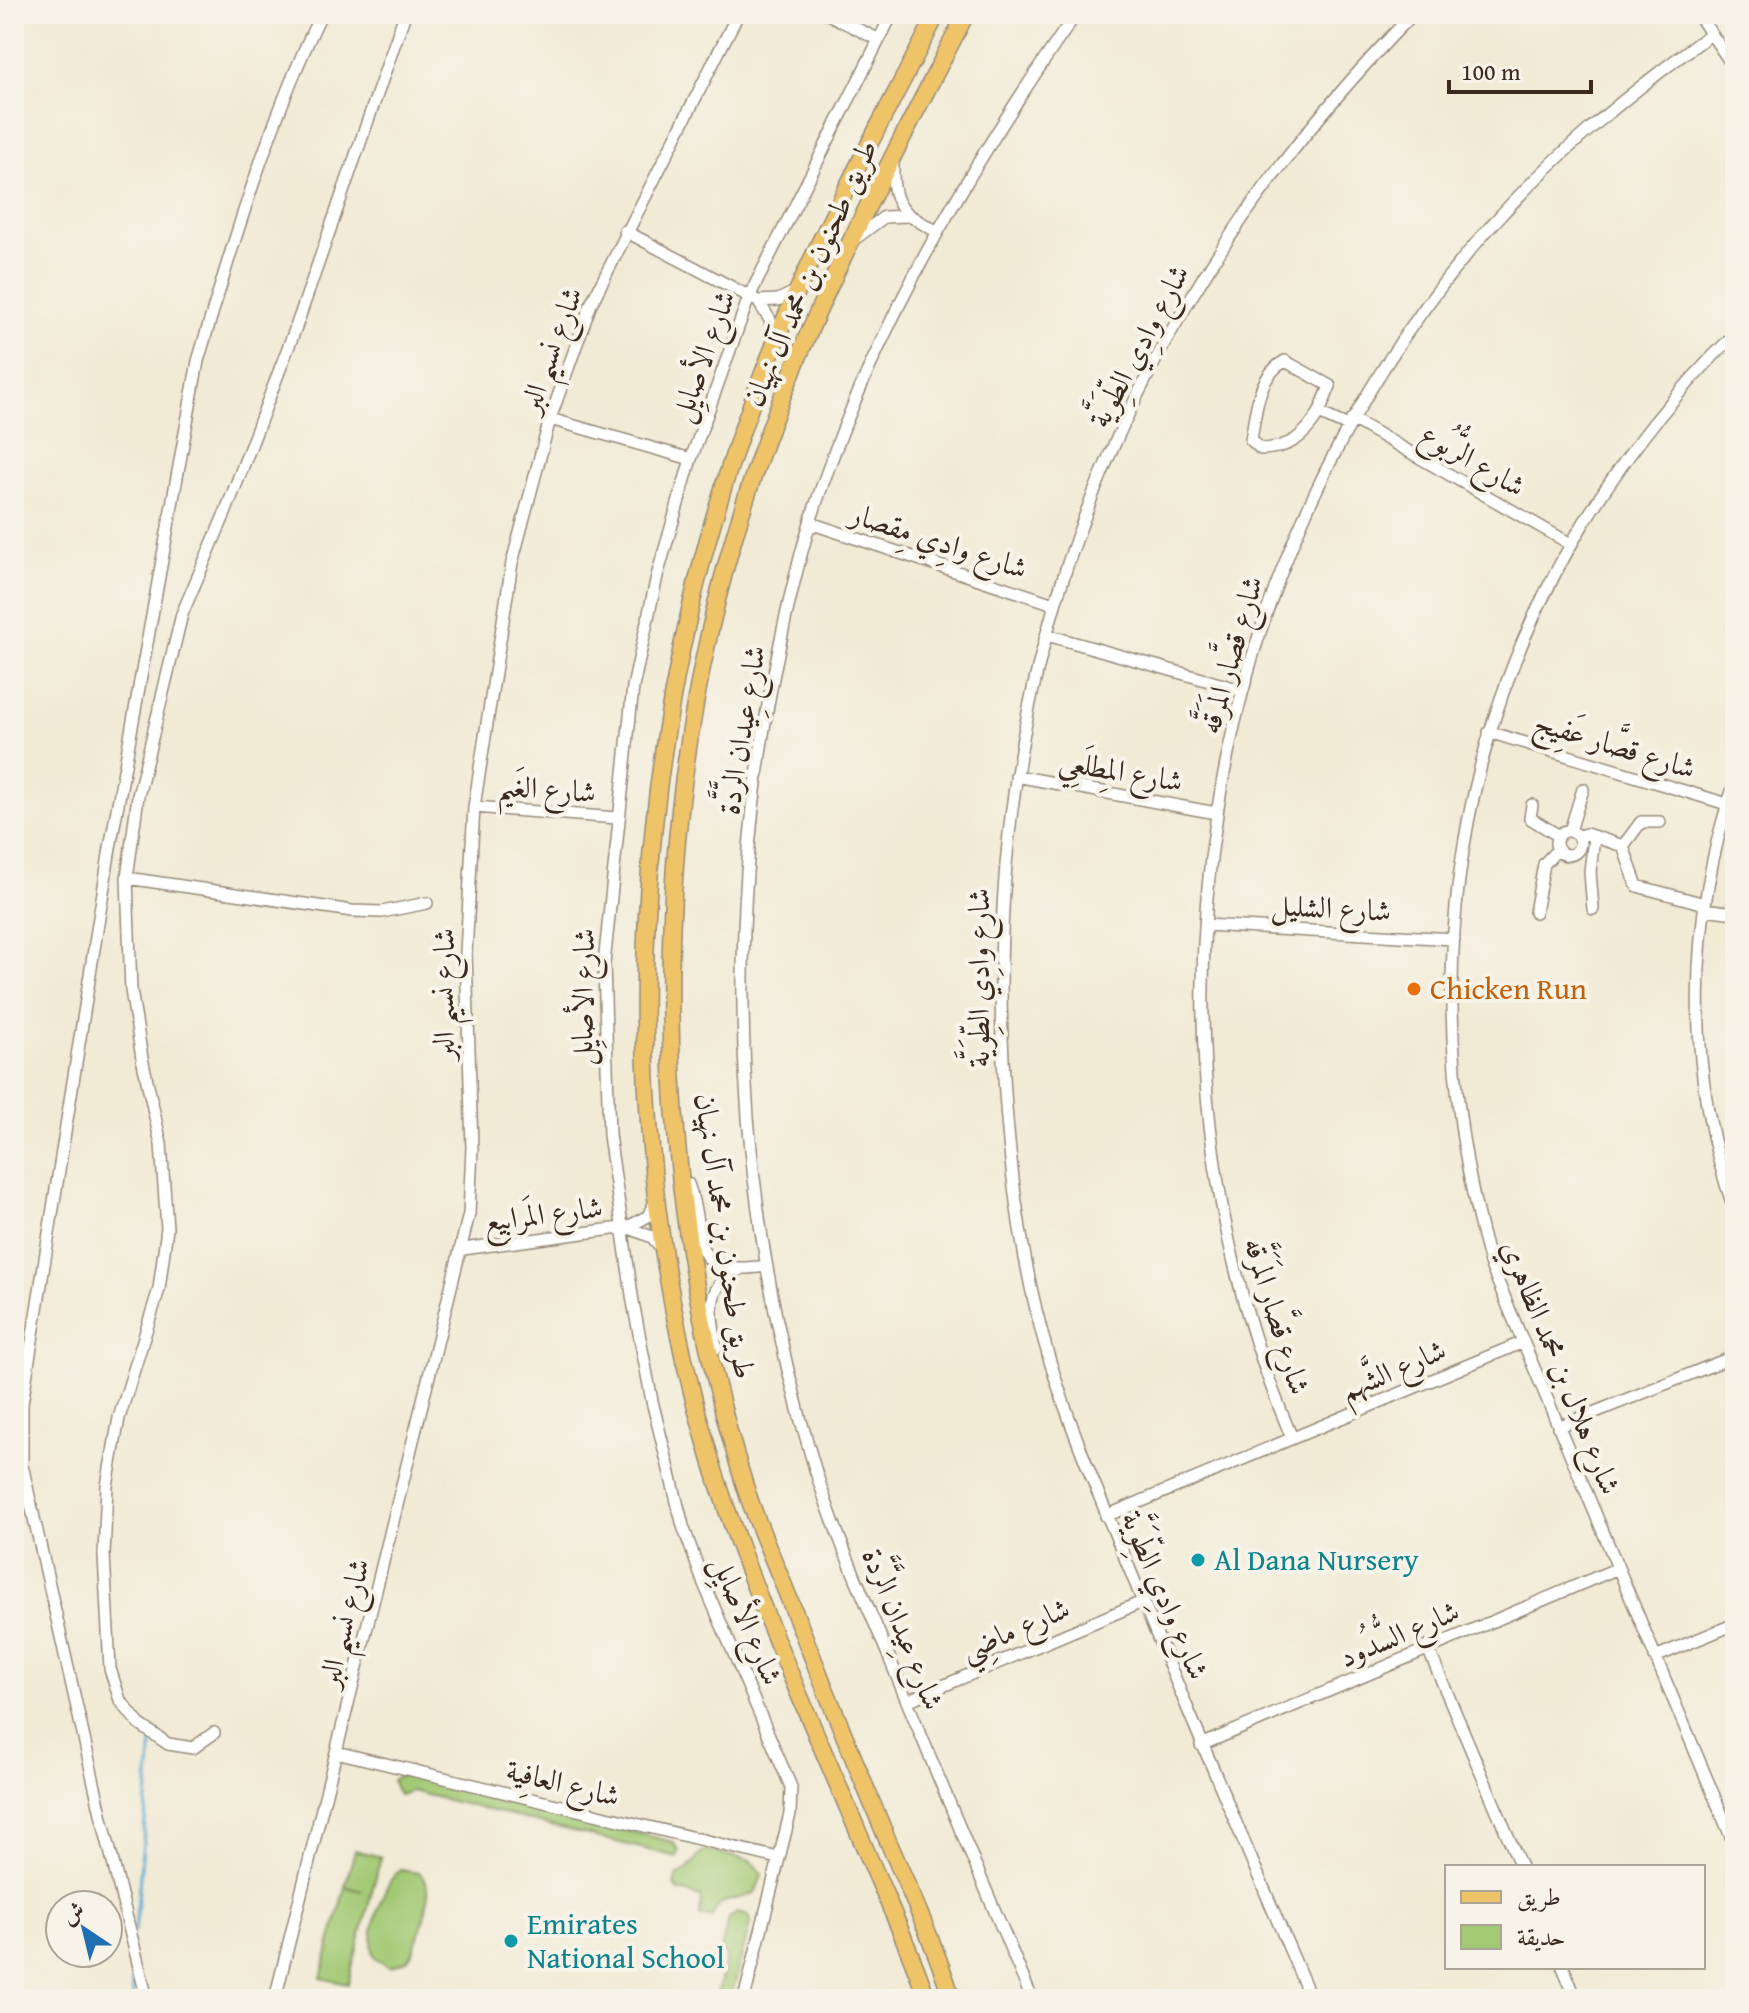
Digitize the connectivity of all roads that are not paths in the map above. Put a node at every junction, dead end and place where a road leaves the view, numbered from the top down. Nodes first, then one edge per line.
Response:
1 (321, 14) edge
2 (405, 14) edge
3 (738, 14) edge
4 (828, 14) edge
5 (892, 14) edge
6 (937, 14) edge
7 (966, 14) edge
8 (1076, 14) edge
9 (1413, 14) edge
10 (1698, 14) edge
11 (1711, 34) junction
12 (879, 40) junction
13 (1735, 69) edge
14 (893, 156) junction
15 (908, 216) junction
16 (625, 231) junction
17 (938, 232) junction
18 (846, 247) junction
19 (798, 290) junction
20 (754, 299) junction
21 (1735, 334) edge
22 (775, 343) junction
23 (1319, 413) junction
24 (550, 419) junction
25 (1350, 423) junction
26 (691, 459) junction
27 (810, 523) junction
28 (1569, 543) junction
29 (1054, 604) junction
30 (1047, 635) junction
31 (1241, 690) junction
32 (1489, 732) junction
33 (1016, 776) junction
34 (1735, 782) edge
35 (1583, 789) dead end
36 (1727, 804) junction
37 (1532, 805) dead end
38 (474, 807) junction
39 (1216, 813) junction
40 (617, 818) junction
41 (1660, 822) dead end
42 (1569, 835) junction
43 (1594, 837) junction
44 (1623, 846) junction
45 (1557, 850) junction
46 (127, 878) junction
47 (427, 903) dead end
48 (1705, 906) junction
49 (1593, 909) dead end
50 (1535, 912) dead end
51 (1735, 913) edge
52 (1205, 925) junction
53 (1454, 939) junction
54 (680, 1169) junction
55 (657, 1195) junction
56 (1735, 1211) edge
57 (625, 1228) junction
58 (463, 1249) junction
59 (663, 1250) junction
60 (765, 1266) junction
61 (739, 1270) junction
62 (1521, 1343) junction
63 (1735, 1356) edge
64 (722, 1412) junction
65 (1558, 1427) junction
66 (1292, 1438) junction
67 (1106, 1516) junction
68 (1616, 1569) junction
69 (1142, 1602) junction
70 (1735, 1624) edge
71 (1427, 1646) junction
72 (1655, 1657) junction
73 (907, 1701) junction
74 (214, 1733) dead end
75 (1201, 1745) junction
76 (336, 1752) junction
77 (1735, 1845) edge
78 (778, 1858) junction
79 (1520, 1865) edge
80 (1564, 1969) edge
81 (147, 1999) edge
82 (275, 1999) edge
83 (744, 1999) edge
84 (927, 1999) edge
85 (952, 1999) edge
86 (1032, 1999) edge
87 (1311, 1999) edge
88 (1576, 1999) edge

1 - 81 street
2 - 46 street
3 - 16 street, شارع نسيم البر
4 - 12 street
5 - 12 street, شارع الأصايِل
6 - 19 main road, طريق طحنون بن محمد آل نهيان
7 - 14 main road, طريق طحنون بن محمد آل نهيان
8 - 17 street, شارع عِيدان الرَّدَّة
9 - 29 street, شارع وادِي الطِّوَيَّة
10 - 11 street
11 - 13 street
11 - 25 street, شارع قصَّار المَرَقَّه
12 - 20 street, شارع الأصايِل
14 - 15 street
14 - 18 main road, طريق طحنون بن محمد آل نهيان
15 - 17 street
15 - 18 street
16 - 20 street
16 - 24 street, شارع نسيم البر
17 - 27 street, شارع عِيدان الرَّدَّة
18 - 54 main road, طريق طحنون بن محمد آل نهيان
19 - 20 street
19 - 22 main road, طريق طحنون بن محمد آل نهيان
20 - 22 street
20 - 26 street, شارع الأصايِل
21 - 28 street, شارع هلال بن محمد الظاهري
22 - 55 main road, طريق طحنون بن محمد آل نهيان
23 - 23 street
23 - 25 street, شارع الرُّبُوع
24 - 26 street
24 - 38 street, شارع نسيم البر
25 - 28 street, شارع الرُّبُوع
25 - 31 street, شارع قصَّار المَرَقَّه
26 - 40 street, شارع الأصايِل
27 - 29 street, شارع وادِي مِقصار
27 - 60 street, شارع عِيدان الرَّدَّة
28 - 32 street, شارع هلال بن محمد الظاهري
29 - 30 street, شارع وادِي الطِّوَيَّة
30 - 31 street
30 - 33 street, شارع وادِي الطِّوَيَّة
31 - 39 street, شارع قصَّار المَرَقَّه
32 - 36 street, شارع قصَّار عَفِيج
32 - 53 street, شارع هلال بن محمد الظاهري
33 - 39 street, شارع المِطلَعِي
33 - 67 street, شارع وادِي الطِّوَيَّة
34 - 36 street
35 - 42 street
36 - 48 street
37 - 42 street
38 - 40 street, شارع الغَيم
38 - 58 street, شارع نسيم البر
39 - 52 street, شارع قصَّار المَرَقَّه
40 - 57 street, شارع الأصايِل
41 - 44 street
42 - 43 street
42 - 45 street
42 - 45 street
43 - 44 street
43 - 49 street
44 - 48 street
45 - 50 street
46 - 47 street
46 - 74 street
48 - 51 street
48 - 56 street
52 - 53 street, شارع الشليل
52 - 66 street, شارع قصَّار المَرَقَّه
53 - 62 street, شارع هلال بن محمد الظاهري
54 - 61 street
54 - 64 main road, طريق طحنون بن محمد آل نهيان
55 - 57 street, شارع المَرابِيع
55 - 59 main road, طريق طحنون بن محمد آل نهيان
57 - 58 street, شارع المَرابِيع
57 - 59 street, شارع المَرابِيع
57 - 78 street, شارع الأصايِل
58 - 76 street, شارع نسيم البر
59 - 84 main road, طريق طحنون بن محمد آل نهيان
60 - 61 street
60 - 73 street, شارع عِيدان الرَّدَّة
61 - 64 street
62 - 65 street, شارع هلال بن محمد الظاهري
62 - 66 street, شارع الشَّهم
63 - 65 street
64 - 85 main road, طريق طحنون بن محمد آل نهيان
65 - 68 street, شارع هلال بن محمد الظاهري
66 - 67 street, شارع الشَّهم
67 - 69 street, شارع وادِي الطِّوَيَّة
68 - 71 street, شارع السُّدُود
68 - 72 street, شارع هلال بن محمد الظاهري
69 - 73 street, شارع ماضِي
69 - 75 street, شارع وادِي الطِّوَيَّة
70 - 72 street
71 - 75 street, شارع السُّدُود
71 - 79 street
72 - 77 street, شارع هلال بن محمد الظاهري
73 - 86 street, شارع عِيدان الرَّدَّة
75 - 87 street, شارع وادِي الطِّوَيَّة
76 - 78 street, شارع العافِية
76 - 82 street, شارع نسيم البر
78 - 83 street, شارع الأصايِل
80 - 88 street

